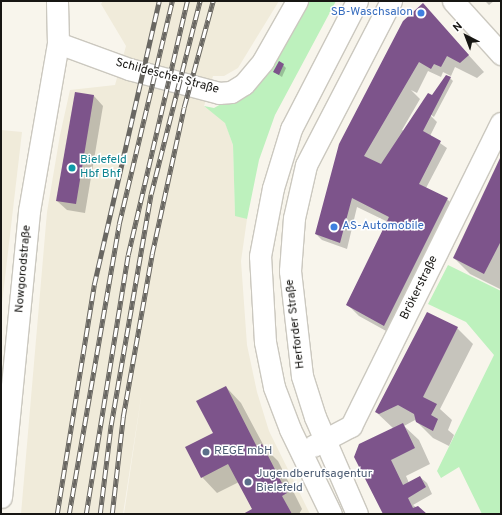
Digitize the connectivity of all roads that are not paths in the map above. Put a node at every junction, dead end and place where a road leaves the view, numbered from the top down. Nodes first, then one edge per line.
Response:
1 (57, 1) edge
2 (297, 1) edge
3 (356, 1) edge
4 (390, 1) edge
5 (453, 1) edge
6 (58, 43) junction
7 (501, 54) edge
8 (501, 123) edge
9 (290, 429) junction
10 (326, 441) junction
11 (1, 497) edge
12 (331, 514) edge
13 (356, 514) edge

1 - 6 street
2 - 6 street, Schildescher Straße
3 - 9 street
4 - 10 street, Herforder Straße
5 - 7 street
6 - 11 street, Nowgorodstraße
8 - 10 street, Brökerstraße
9 - 10 street
9 - 12 street
10 - 13 street, Herforder Straße

